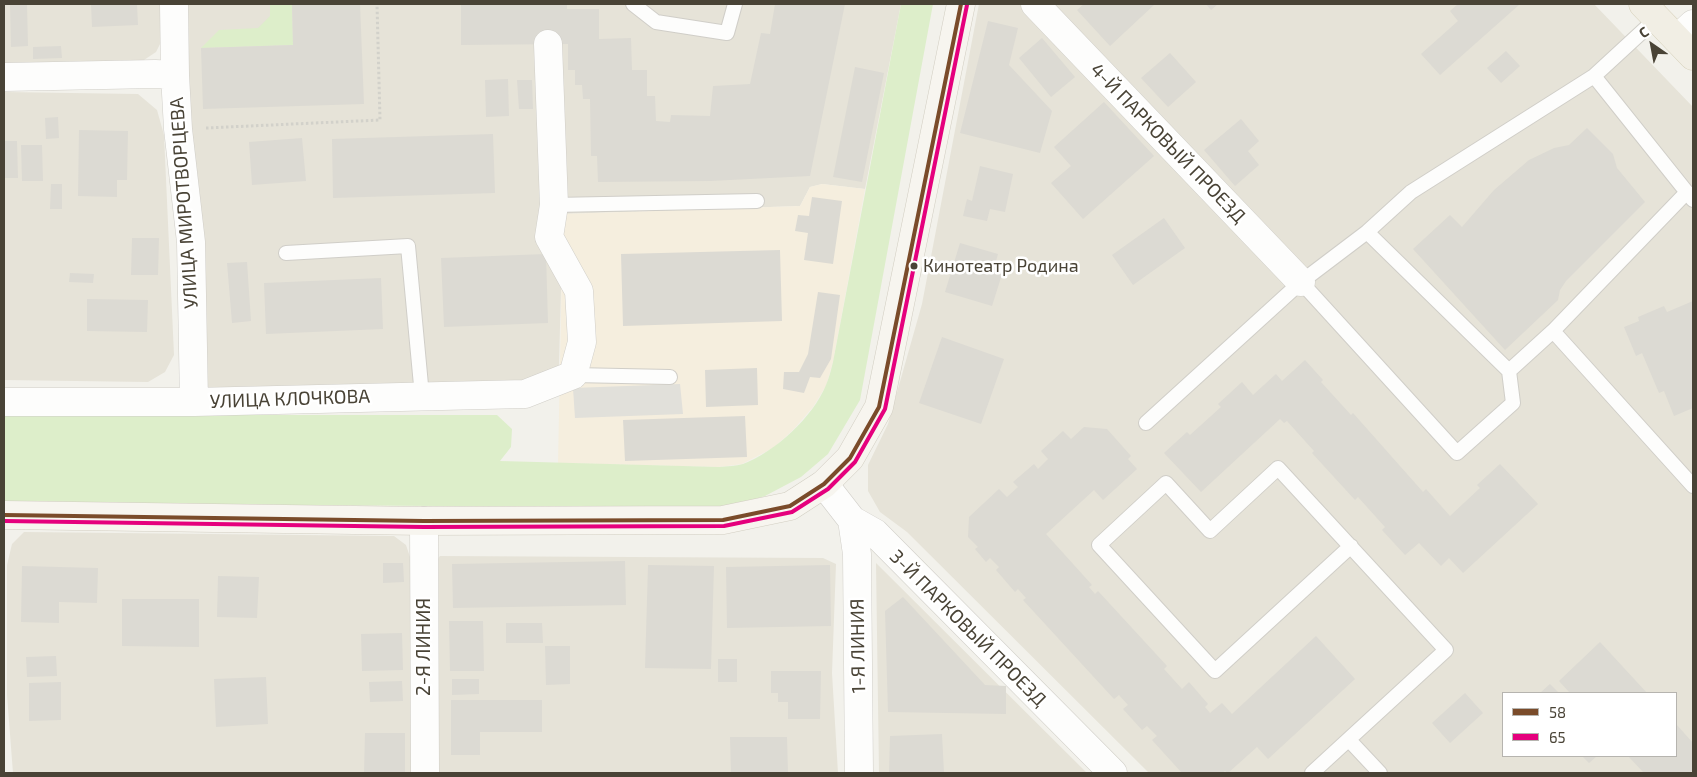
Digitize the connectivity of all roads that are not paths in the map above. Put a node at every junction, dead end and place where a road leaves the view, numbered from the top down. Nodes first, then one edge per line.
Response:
1 (174, 4) edge
2 (633, 4) edge
3 (735, 4) edge
4 (961, 4) edge
5 (1035, 4) edge
6 (1650, 11) edge
7 (1688, 39) edge
8 (548, 44) dead end
9 (175, 76) junction
10 (1594, 76) junction
11 (4, 77) edge
12 (1690, 196) edge
13 (757, 201) dead end
14 (554, 205) junction
15 (1367, 232) junction
16 (286, 253) dead end
17 (1301, 282) junction
18 (1553, 331) junction
19 (1510, 371) junction
20 (573, 375) junction
21 (670, 377) dead end
22 (422, 396) junction
23 (4, 402) edge
24 (194, 402) junction
25 (1146, 423) dead end
26 (824, 484) junction
27 (1693, 486) edge
28 (4, 515) edge
29 (852, 520) junction
30 (424, 521) junction
31 (1351, 546) junction
32 (1349, 740) junction
33 (425, 773) edge
34 (859, 773) edge
35 (1113, 773) edge
36 (1312, 773) edge
37 (1380, 773) edge

1 - 9 street, УЛИЦА МИРОТВОРЦЕВА
2 - 3 lane
4 - 26 street
5 - 17 street, 4-Й ПАРКОВЫЙ ПРОЕЗД
6 - 7 main road
6 - 10 lane
8 - 14 street
9 - 11 street
9 - 24 street, УЛИЦА МИРОТВОРЦЕВА
10 - 12 lane
10 - 15 lane
12 - 18 lane
13 - 14 lane
14 - 20 street
15 - 17 lane
15 - 19 lane
16 - 22 lane
17 - 19 lane
17 - 25 lane
18 - 19 lane
18 - 27 lane
20 - 21 lane
20 - 22 street, УЛИЦА КЛОЧКОВА
22 - 24 street, УЛИЦА КЛОЧКОВА
23 - 24 street, УЛИЦА КЛОЧКОВА
26 - 29 street, 3-Й ПАРКОВЫЙ ПРОЕЗД
26 - 30 street
28 - 30 street
29 - 34 street, 1-Я ЛИНИЯ
29 - 35 street, 3-Й ПАРКОВЫЙ ПРОЕЗД
30 - 33 street, 2-Я ЛИНИЯ
31 - 31 lane
31 - 32 lane
32 - 36 lane
32 - 37 lane

